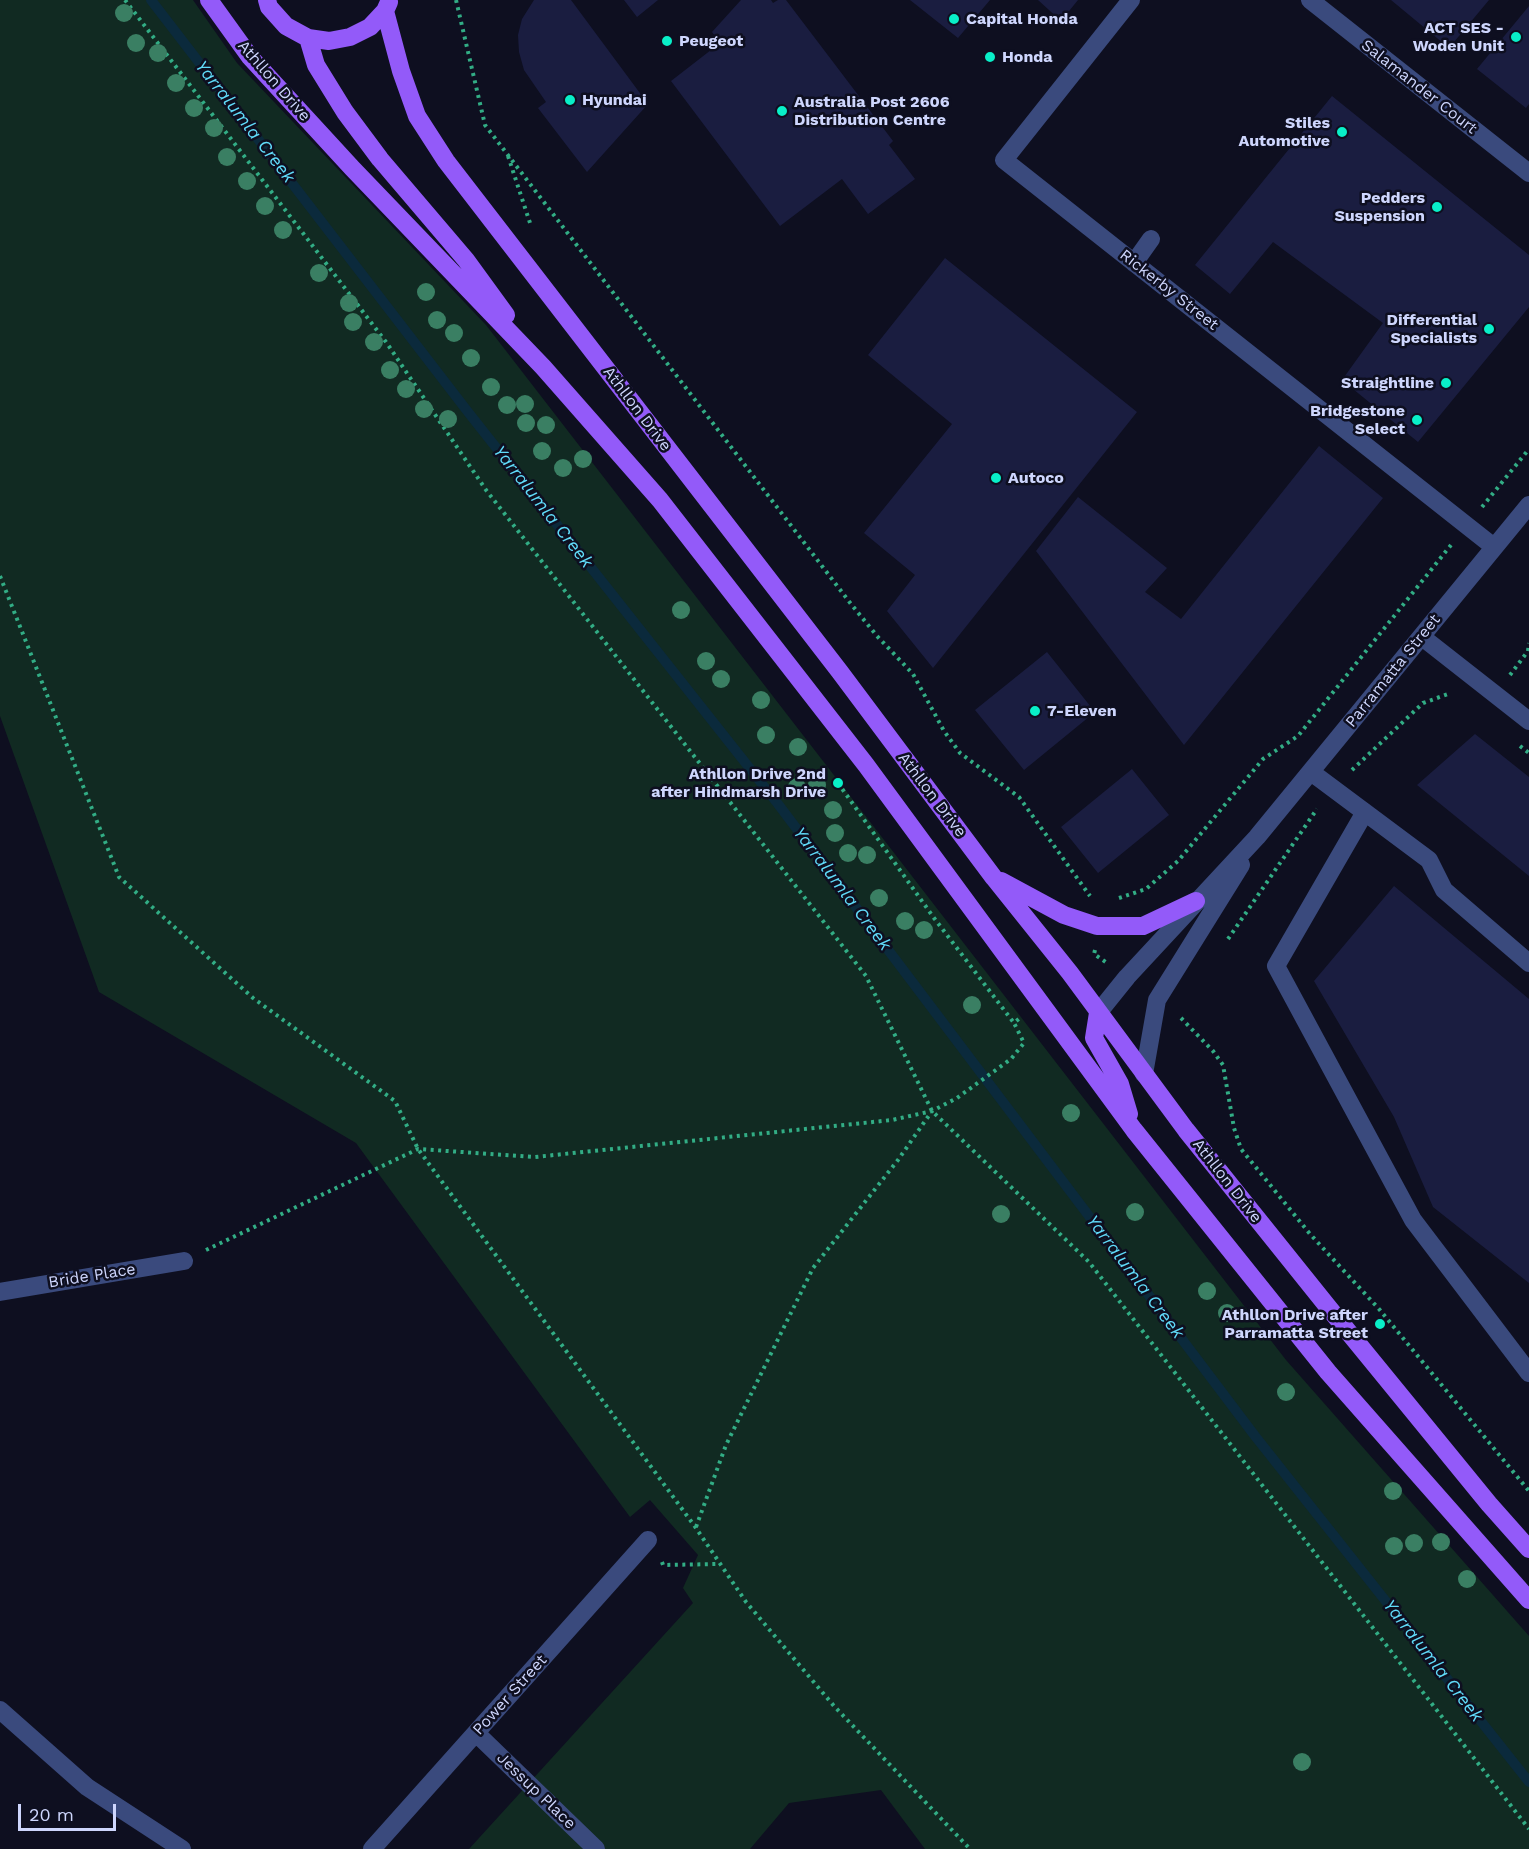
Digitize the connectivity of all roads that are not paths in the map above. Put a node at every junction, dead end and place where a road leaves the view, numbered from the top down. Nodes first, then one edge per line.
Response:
1 (209, 0) edge
2 (1131, 0) edge
3 (1310, 0) edge
4 (266, 2) edge
5 (387, 5) edge
6 (308, 38) junction
7 (1529, 173) edge
8 (1151, 239) dead end
9 (1134, 263) junction
10 (543, 367) junction
11 (1529, 505) edge
12 (1494, 547) junction
13 (1422, 637) junction
14 (1529, 721) edge
15 (1311, 772) junction
16 (1365, 812) junction
17 (1257, 837) junction
18 (994, 878) junction
19 (1196, 901) junction
20 (1529, 963) edge
21 (1098, 1013) junction
22 (1144, 1074) junction
23 (1134, 1130) junction
24 (184, 1261) road end
25 (0, 1292) edge
26 (1529, 1372) edge
27 (648, 1540) road end
28 (1529, 1549) edge
29 (1529, 1600) edge
30 (0, 1710) edge
31 (476, 1733) junction
32 (182, 1849) edge
33 (372, 1849) edge
34 (596, 1849) edge

1 - 10 main road, Athllon Drive
2 - 9 street, Rickerby Street
3 - 7 street, Salamander Court
4 - 6 main road
5 - 6 main road
5 - 18 main road, Athllon Drive
6 - 10 main road, Athllon Drive
8 - 9 street
9 - 12 street, Rickerby Street
10 - 23 main road, Athllon Drive
11 - 12 street, Parramatta Street
12 - 13 street, Parramatta Street
13 - 14 street
13 - 15 street, Parramatta Street
15 - 16 street
15 - 17 street, Parramatta Street
16 - 20 street
16 - 26 street
17 - 19 street, Parramatta Street
17 - 22 street, Parramatta Street
18 - 19 main road
18 - 21 main road, Athllon Drive
19 - 21 street, Parramatta Street
21 - 22 main road, Athllon Drive
21 - 23 main road
22 - 28 main road, Athllon Drive
23 - 29 main road, Athllon Drive
24 - 25 street, Bride Place
27 - 31 street, Power Street
30 - 32 street
31 - 33 street, Power Street
31 - 34 street, Jessup Place

